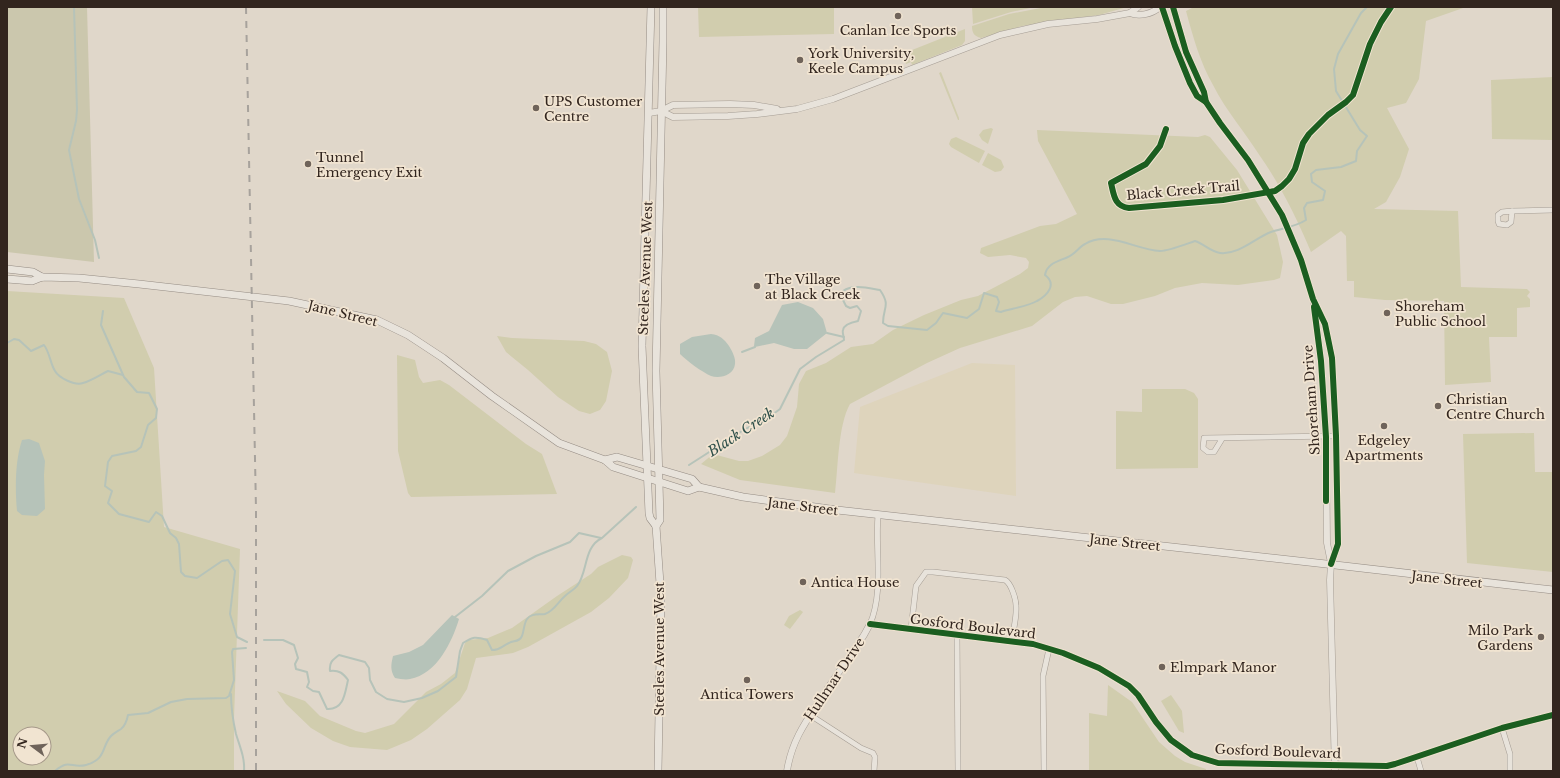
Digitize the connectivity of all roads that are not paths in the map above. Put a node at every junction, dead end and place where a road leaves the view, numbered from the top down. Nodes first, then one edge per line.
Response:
1 (651, 7) edge
2 (663, 7) edge
3 (1138, 7) edge
4 (1161, 7) edge
5 (1173, 7) edge
6 (1130, 13) junction
7 (1206, 102) junction
8 (782, 110) junction
9 (661, 111) junction
10 (649, 113) junction
11 (1553, 210) edge
12 (1512, 211) dead end
13 (646, 238) junction
14 (659, 239) junction
15 (7, 269) edge
16 (42, 277) junction
17 (7, 279) edge
18 (1313, 299) junction
19 (1336, 436) junction
20 (1326, 437) junction
21 (1222, 439) dead end
22 (604, 460) junction
23 (646, 466) junction
24 (658, 469) junction
25 (647, 478) junction
26 (659, 481) junction
27 (699, 487) junction
28 (878, 515) junction
29 (656, 526) junction
30 (1332, 564) junction
31 (1553, 590) edge
32 (870, 624) junction
33 (911, 629) junction
34 (957, 635) junction
35 (1012, 641) junction
36 (1049, 649) junction
37 (810, 715) junction
38 (1553, 715) edge
39 (1502, 728) junction
40 (1417, 757) junction
41 (1335, 768) edge
42 (658, 771) edge
43 (787, 771) edge
44 (874, 771) edge
45 (958, 771) edge
46 (1044, 771) edge
47 (1421, 771) edge
48 (1510, 771) edge

1 - 10 main road, Steeles Avenue West
2 - 9 main road, Steeles Avenue West
3 - 6 street
4 - 6 street
4 - 7 street, Shoreham Drive
5 - 7 street, Shoreham Drive
6 - 8 street
7 - 18 street, Shoreham Drive
8 - 9 street
8 - 9 street
9 - 10 street
9 - 14 main road, Steeles Avenue West
10 - 13 main road, Steeles Avenue West
11 - 12 street
13 - 14 main road
13 - 23 main road, Steeles Avenue West
14 - 24 main road, Steeles Avenue West
15 - 16 main road, Jane Street
16 - 17 main road, Jane Street
16 - 22 main road, Jane Street
18 - 19 street, Shoreham Drive
18 - 20 street, Shoreham Drive
19 - 20 street
19 - 30 street, Shoreham Drive
20 - 21 street
20 - 30 street, Shoreham Drive
22 - 23 main road, Jane Street
22 - 25 main road, Jane Street
23 - 24 main road, Jane Street
23 - 25 main road, Steeles Avenue West
24 - 26 main road, Steeles Avenue West
24 - 27 main road, Jane Street
25 - 26 main road, Jane Street
25 - 29 main road, Steeles Avenue West
26 - 27 main road, Jane Street
26 - 29 main road, Steeles Avenue West
27 - 28 main road, Jane Street
28 - 30 main road, Jane Street
28 - 32 street, Hullmar Drive
29 - 42 main road, Steeles Avenue West
30 - 31 main road, Jane Street
30 - 41 street, Shoreham Drive
32 - 33 street, Gosford Boulevard
32 - 37 street, Hullmar Drive
33 - 34 street, Gosford Boulevard
33 - 35 street
34 - 35 street, Gosford Boulevard
34 - 45 street
35 - 36 street, Gosford Boulevard
36 - 41 street, Gosford Boulevard
36 - 46 street
37 - 43 street, Hullmar Drive
37 - 44 street
38 - 39 street, Gosford Boulevard
39 - 40 street, Gosford Boulevard
39 - 48 street
40 - 41 street, Gosford Boulevard
40 - 47 street

